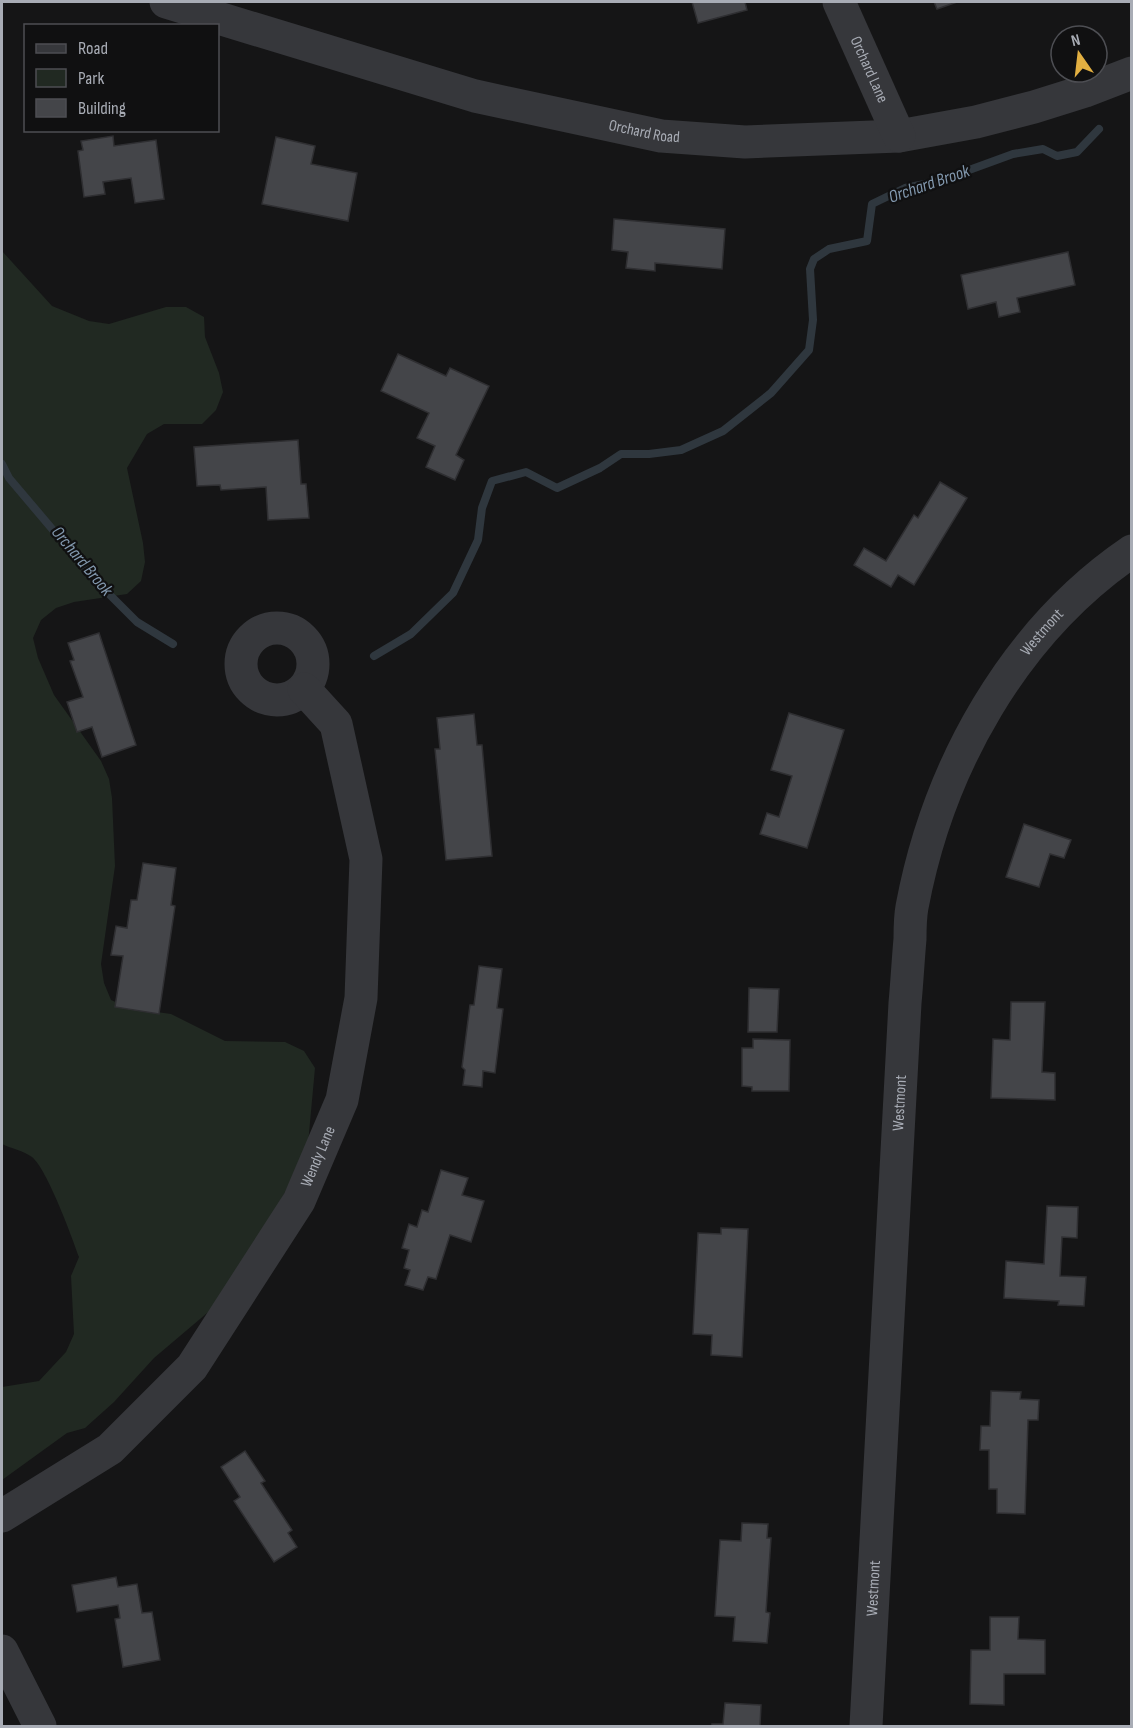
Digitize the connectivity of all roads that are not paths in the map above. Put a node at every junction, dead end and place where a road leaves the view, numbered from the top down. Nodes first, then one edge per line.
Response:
1 (166, 2) edge
2 (839, 2) edge
3 (1131, 73) edge
4 (899, 136) junction
5 (1131, 552) edge
6 (304, 689) dead end
7 (2, 1516) edge
8 (2, 1651) edge
9 (40, 1726) edge
10 (866, 1726) edge

1 - 4 street, Orchard Road
2 - 4 street, Orchard Lane
3 - 4 street, Orchard Road
5 - 10 street, Westmont
6 - 7 street, Wendy Lane
8 - 9 street

